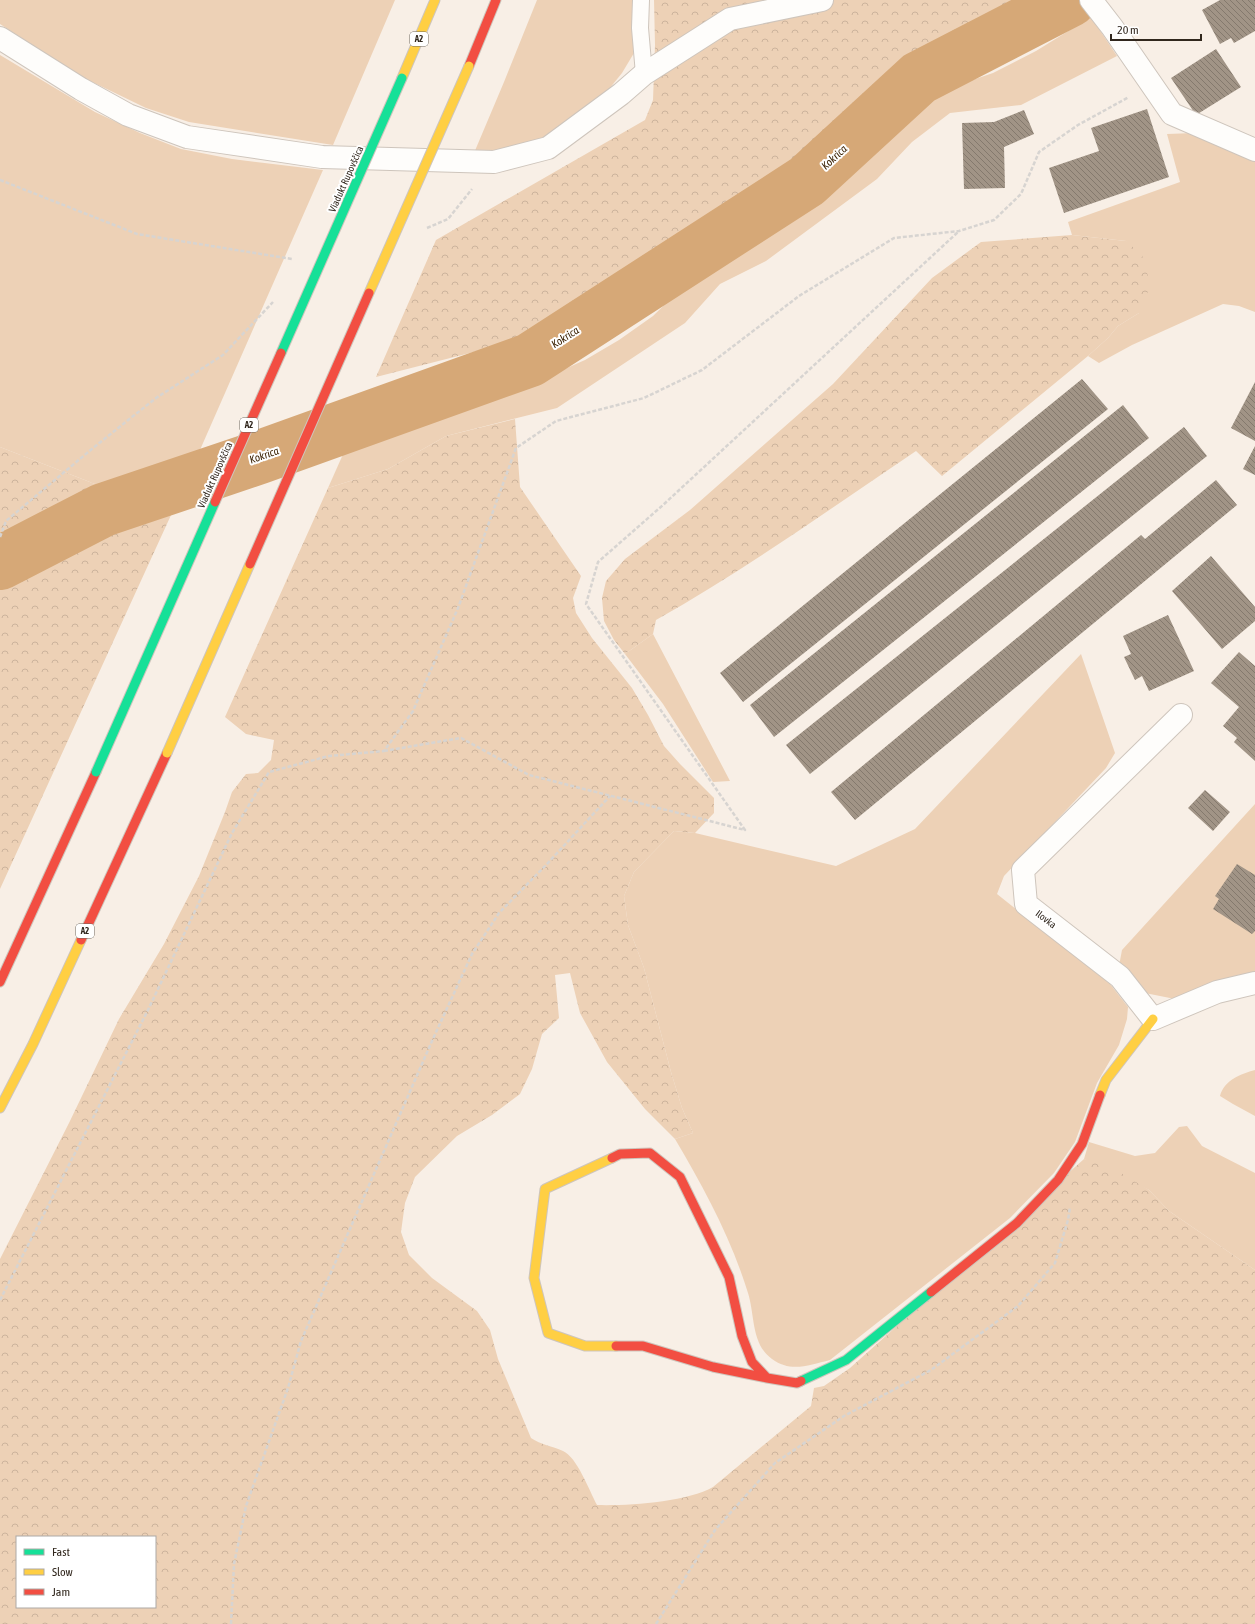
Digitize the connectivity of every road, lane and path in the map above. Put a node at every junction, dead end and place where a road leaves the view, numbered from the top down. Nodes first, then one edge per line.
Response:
1 (435, 0) edge
2 (496, 0) edge
3 (641, 0) edge
4 (822, 0) edge
5 (1091, 0) edge
6 (0, 38) edge
7 (644, 74) junction
8 (1153, 84) junction
9 (1255, 150) edge
10 (494, 162) junction
11 (0, 180) edge
12 (426, 228) dead end
13 (959, 232) junction
14 (297, 259) dead end
15 (275, 299) dead end
16 (0, 537) edge
17 (1181, 716) dead end
18 (384, 751) junction
19 (610, 796) junction
20 (0, 982) edge
21 (1255, 983) edge
22 (1153, 1019) junction
23 (0, 1108) edge
24 (1071, 1205) dead end
25 (0, 1300) edge
26 (767, 1378) junction
27 (232, 1624) edge
28 (656, 1624) edge

1 - 20 main road, Viadukt Rupovščica / A2, bridge
2 - 23 main road, A2, bridge
3 - 7 lane
4 - 7 street
5 - 8 street
6 - 10 street
7 - 10 street
8 - 9 street
8 - 13 path
10 - 12 path
11 - 14 path
13 - 18 path
13 - 19 path
15 - 16 path
17 - 22 street, Ilovka
18 - 19 path
18 - 25 path
19 - 27 path
21 - 22 street
22 - 26 main road
24 - 28 path
26 - 26 main road

